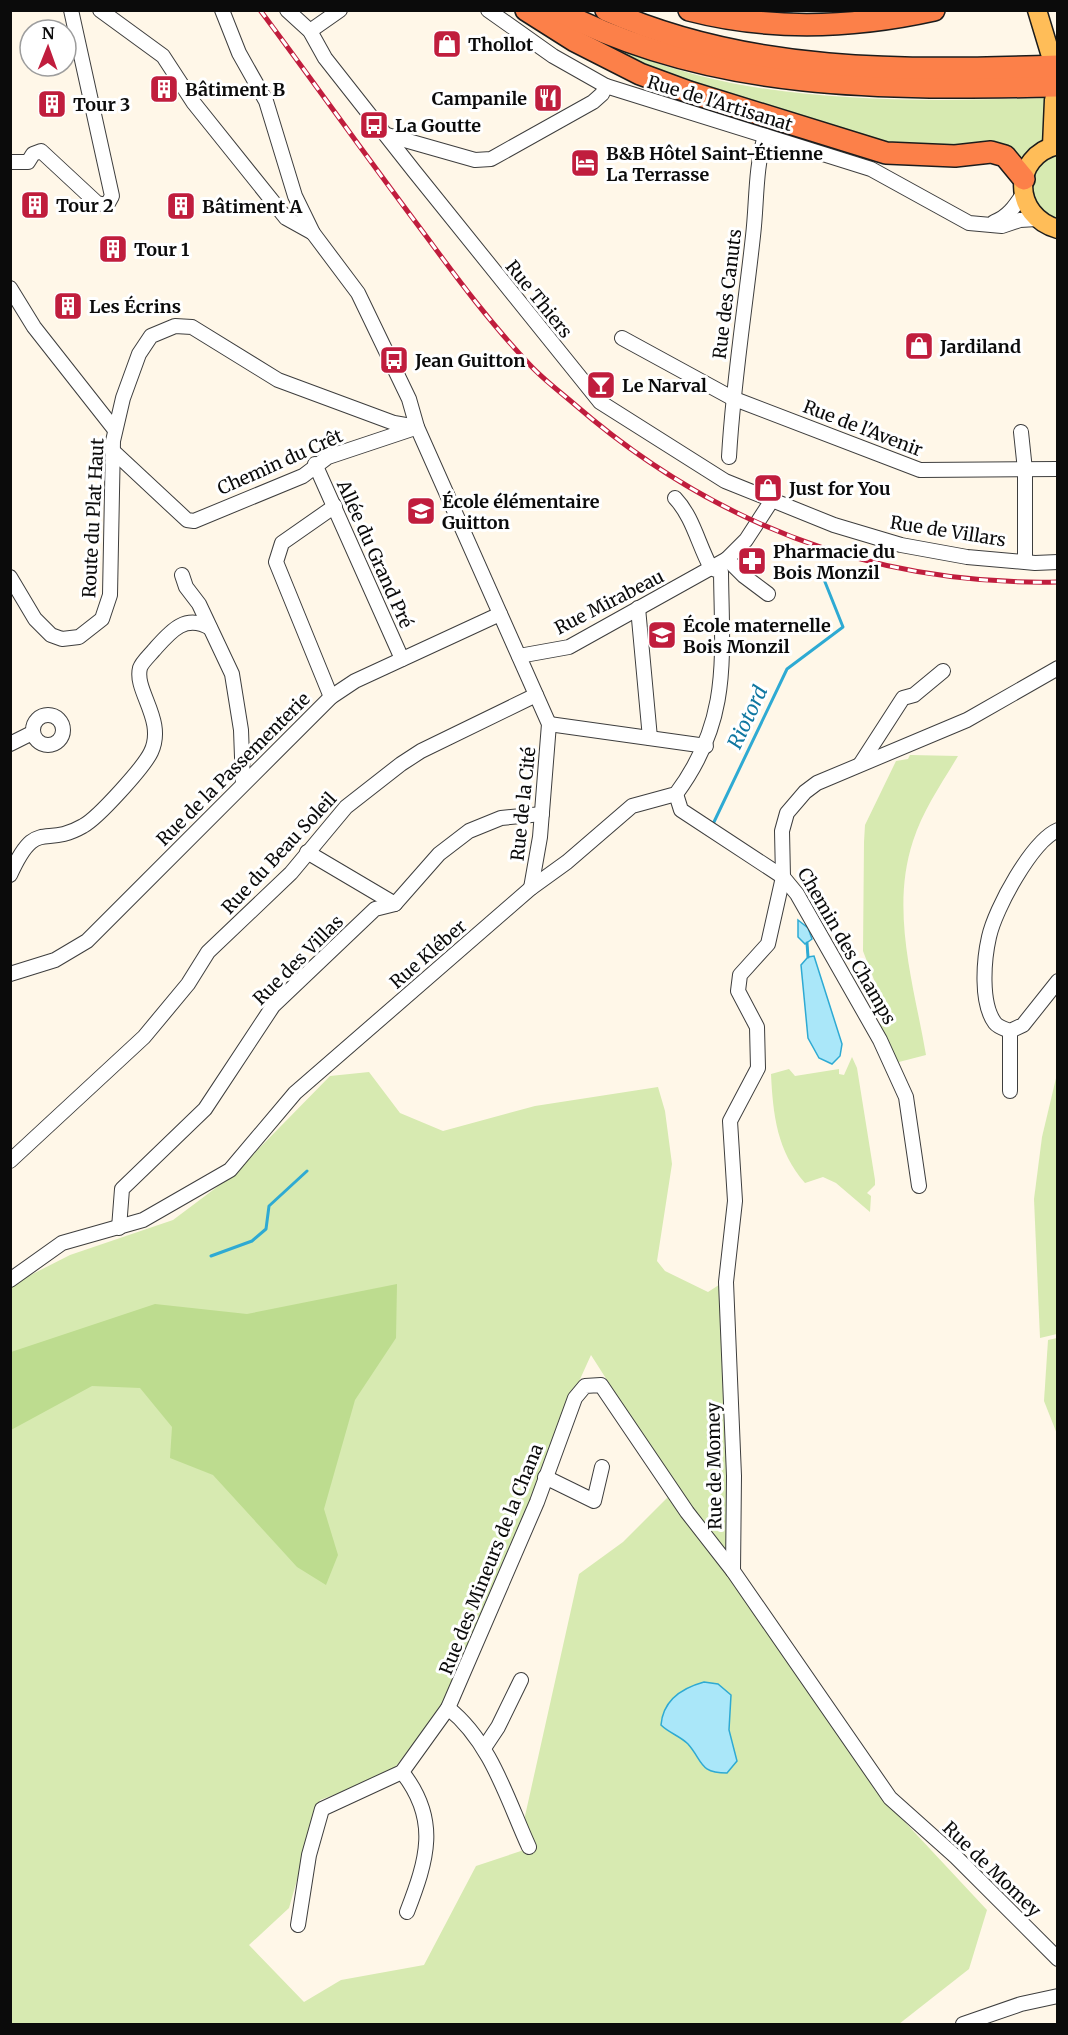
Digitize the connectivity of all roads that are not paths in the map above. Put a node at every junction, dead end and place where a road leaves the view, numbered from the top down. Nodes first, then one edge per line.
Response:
1 (71, 10) edge
2 (100, 10) edge
3 (222, 10) edge
4 (287, 10) edge
5 (340, 10) edge
6 (488, 10) edge
7 (526, 10) edge
8 (557, 10) edge
9 (606, 10) edge
10 (689, 10) edge
11 (934, 10) edge
12 (1037, 10) edge
13 (1050, 10) edge
14 (310, 31) junction
15 (1058, 66) edge
16 (606, 86) junction
17 (1058, 86) edge
18 (1058, 111) edge
19 (387, 135) junction
20 (765, 136) junction
21 (1055, 146) edge
22 (10, 162) edge
23 (1023, 186) junction
24 (1037, 219) junction
25 (984, 225) junction
26 (1058, 229) edge
27 (313, 233) junction
28 (10, 288) edge
29 (622, 338) dead end
30 (732, 398) junction
31 (417, 427) junction
32 (115, 430) junction
33 (1021, 432) dead end
34 (113, 451) junction
35 (729, 457) dead end
36 (315, 464) junction
37 (1058, 469) edge
38 (1026, 470) junction
39 (675, 498) dead end
40 (772, 500) junction
41 (335, 506) junction
42 (834, 525) joint
43 (727, 559) junction
44 (1025, 561) junction
45 (1058, 562) edge
46 (711, 568) junction
47 (183, 575) dead end
48 (10, 577) edge
49 (768, 594) dead end
50 (638, 608) junction
51 (500, 614) junction
52 (210, 628) junction
53 (519, 656) junction
54 (402, 659) junction
55 (1058, 668) edge
56 (943, 671) dead end
57 (537, 695) junction
58 (331, 697) junction
59 (549, 724) junction
60 (32, 733) dead end
61 (650, 738) junction
62 (10, 744) edge
63 (706, 746) junction
64 (861, 764) junction
65 (243, 784) junction
66 (676, 794) junction
67 (542, 814) junction
68 (1058, 830) edge
69 (307, 852) junction
70 (10, 875) edge
71 (783, 878) junction
72 (531, 888) junction
73 (394, 904) junction
74 (10, 974) edge
75 (1058, 981) edge
76 (1010, 1031) junction
77 (1010, 1091) dead end
78 (10, 1161) edge
79 (919, 1186) dead end
80 (119, 1228) junction
81 (10, 1280) edge
82 (602, 1467) dead end
83 (544, 1477) junction
84 (733, 1571) junction
85 (521, 1680) dead end
86 (448, 1708) junction
87 (484, 1748) junction
88 (402, 1772) junction
89 (529, 1847) dead end
90 (407, 1912) dead end
91 (298, 1925) dead end
92 (1058, 1959) edge
93 (1058, 1996) edge
94 (963, 2025) edge

1 - 22 street
2 - 27 street
3 - 27 street
4 - 14 street, Rue Thiers
5 - 14 street
6 - 16 street, Rue de l'Artisanat
7 - 23 highway
8 - 17 highway
9 - 15 highway
10 - 11 highway
12 - 13 main road
14 - 19 street, Rue Thiers
16 - 19 street
16 - 20 street, Rue de l'Artisanat
18 - 21 main road
19 - 40 street, Rue Thiers
20 - 25 street, Rue de l'Artisanat
20 - 30 street, Rue des Canuts
21 - 23 main road
23 - 24 main road
23 - 25 street
24 - 25 street, Rue de l'Artisanat
24 - 26 main road
27 - 31 street
28 - 32 street
29 - 30 street, Rue de l'Avenir
30 - 35 street, Rue des Canuts
30 - 38 street, Rue de l'Avenir
31 - 32 street, Route du Plat Haut
31 - 36 street, Chemin du Crêt
31 - 51 street
32 - 34 street, Route du Plat Haut
33 - 38 street
34 - 36 street, Chemin du Crêt
34 - 48 street, Route du Plat Haut
36 - 41 street, Allée du Grand Pré
37 - 38 street, Rue de l'Avenir
38 - 44 street
39 - 46 street
40 - 42 street, Rue Thiers
40 - 43 street, Rue Mirabeau
41 - 54 street, Allée du Grand Pré
41 - 58 street
42 - 44 street, Rue de Villars
43 - 46 street, Rue Mirabeau
43 - 49 street
44 - 45 street, Rue de Villars
46 - 50 street, Rue Mirabeau
46 - 63 street
47 - 52 street
50 - 53 street, Rue Mirabeau
50 - 61 street
51 - 53 street
51 - 54 street, Rue de la Passementerie
52 - 65 street
52 - 70 street
53 - 57 street
54 - 58 street, Rue de la Passementerie
55 - 64 street, Chemin des Champs
56 - 64 street
57 - 59 street
57 - 69 street, Rue du Beau Soleil
58 - 65 street, Rue de la Passementerie
59 - 61 street
59 - 67 street, Rue de la Cité
60 - 62 street
61 - 63 street
63 - 66 street
64 - 71 street, Chemin des Champs
65 - 74 street, Rue de la Passementerie
66 - 71 street
66 - 72 street, Rue Kléber
67 - 72 street, Rue de la Cité
67 - 73 street, Rue des Villas
68 - 76 street
69 - 73 street
69 - 78 street, Rue du Beau Soleil
71 - 79 street, Chemin des Champs
71 - 84 street, Rue de Momey
72 - 80 street, Rue Kléber
73 - 80 street, Rue des Villas
75 - 76 street
76 - 77 street
80 - 81 street, Rue Kléber
82 - 83 street
83 - 84 street, Rue des Mineurs de la Chana
83 - 86 street, Rue des Mineurs de la Chana
84 - 92 street, Rue de Momey
85 - 87 street
86 - 87 street
86 - 88 street, Rue des Mineurs de la Chana
87 - 89 street
88 - 90 street
88 - 91 street, Rue des Mineurs de la Chana
93 - 94 street

